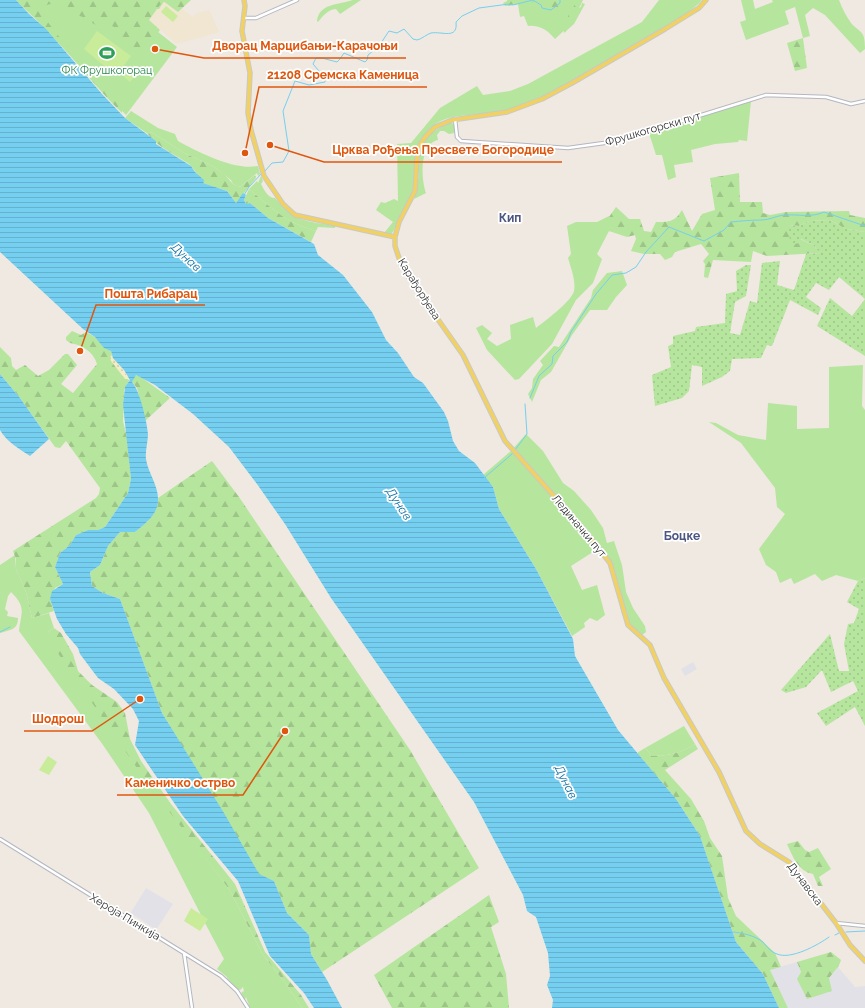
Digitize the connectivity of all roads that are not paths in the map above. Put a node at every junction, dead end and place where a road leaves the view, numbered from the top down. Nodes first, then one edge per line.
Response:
1 (244, 0) edge
2 (297, 0) edge
3 (706, 0) edge
4 (243, 17) junction
5 (865, 102) edge
6 (455, 119) junction
7 (395, 237) junction
8 (481, 391) joint
9 (719, 772) joint
10 (0, 838) edge
11 (836, 923) junction
12 (846, 924) junction
13 (865, 926) edge
14 (840, 929) junction
15 (184, 953) junction
16 (189, 956) junction
17 (865, 961) edge
18 (186, 962) junction
19 (192, 1008) edge
20 (248, 1008) edge

1 - 4 main road
2 - 4 street
3 - 6 main road
4 - 7 main road
5 - 6 street, Фрушкогорски пут
6 - 7 main road
7 - 8 main road, Карађорђева
8 - 9 main road, Лединачки пут
9 - 11 main road, Дунавска
10 - 15 street, Хероја Пинкија
11 - 12 street
11 - 14 main road, Дунавска
12 - 13 street
12 - 14 street
14 - 17 main road, Дунавска
15 - 16 street, Хероја Пинкија
15 - 18 street
16 - 18 street
16 - 20 street, Хероја Пинкија
18 - 19 street

